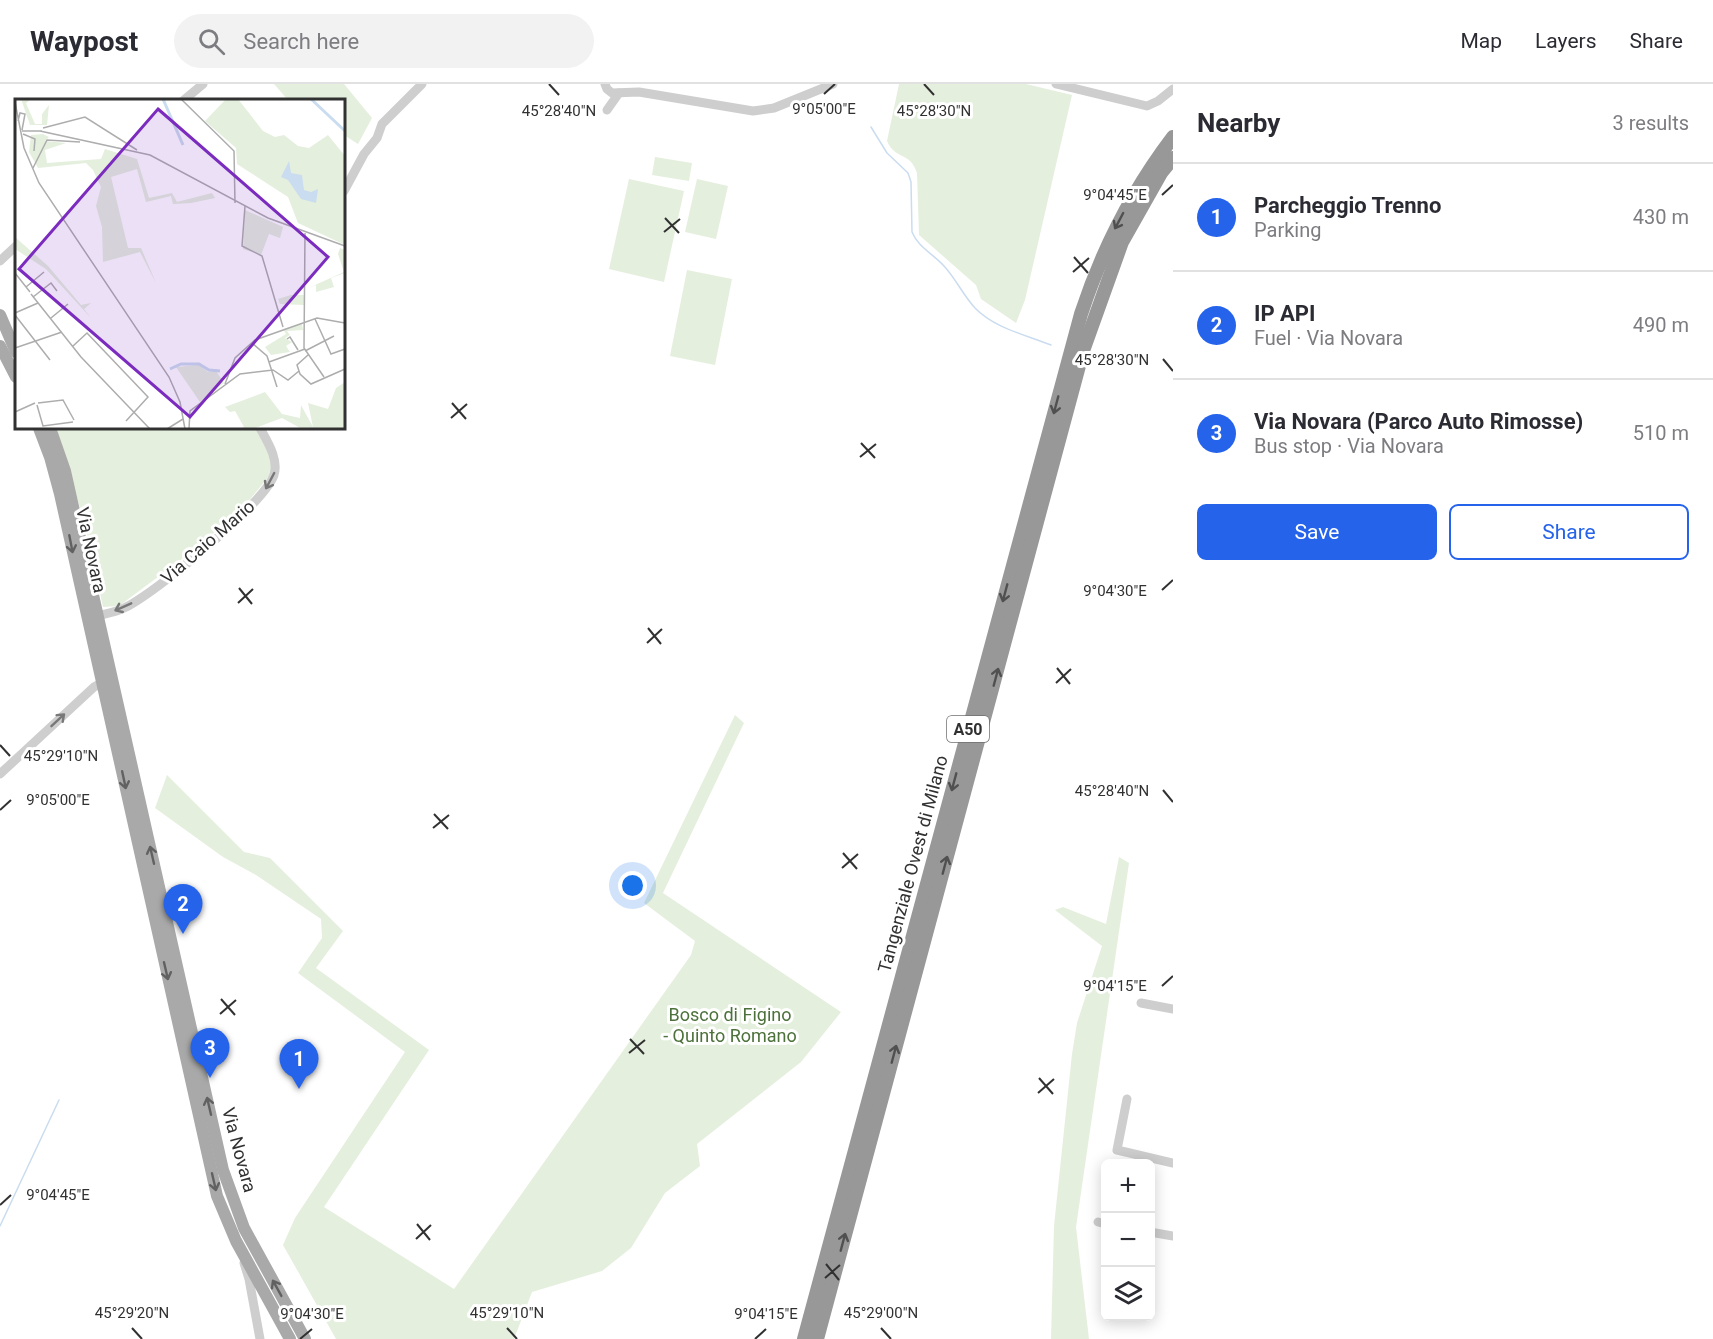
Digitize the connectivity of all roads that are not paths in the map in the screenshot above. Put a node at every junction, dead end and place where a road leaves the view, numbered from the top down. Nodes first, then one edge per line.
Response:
1 (203, 84) edge
2 (422, 84) edge
3 (595, 84) edge
4 (833, 84) edge
5 (1056, 84) edge
6 (617, 88) edge
7 (1173, 89) edge
8 (185, 99) edge
9 (608, 108) dead end
10 (1173, 136) edge
11 (1173, 158) edge
12 (345, 189) edge
13 (15, 247) edge
14 (0, 261) edge
15 (0, 315) edge
16 (0, 346) edge
17 (15, 350) edge
18 (15, 375) edge
19 (39, 429) edge
20 (50, 429) edge
21 (261, 429) edge
22 (93, 617) junction
23 (108, 679) junction
24 (0, 774) edge
25 (1142, 1003) dead end
26 (1173, 1009) edge
27 (1127, 1099) dead end
28 (1173, 1163) edge
29 (1155, 1233) edge
30 (1173, 1236) edge
31 (236, 1241) junction
32 (260, 1339) edge
33 (290, 1339) edge
34 (305, 1339) edge
35 (804, 1339) edge
36 (817, 1339) edge

1 - 8 street
2 - 12 street
3 - 6 street
4 - 6 street
5 - 7 street
6 - 9 street
10 -> 35 highway, Tangenziale Ovest di Milano / A50
36 -> 11 highway, Tangenziale Ovest di Milano / A50
13 - 14 street
15 - 17 main road
16 - 18 main road
19 -> 22 main road, Via Novara
20 - 22 main road, Via Novara
21 -> 22 street, Via Caio Mario
22 - 23 main road, Via Novara
24 -> 23 street
23 -> 31 main road, Via Novara
34 -> 23 main road, Via Novara
25 - 26 street
27 - 28 street
29 - 30 street
31 - 32 street, Via Novara
31 - 33 main road, Via Novara

